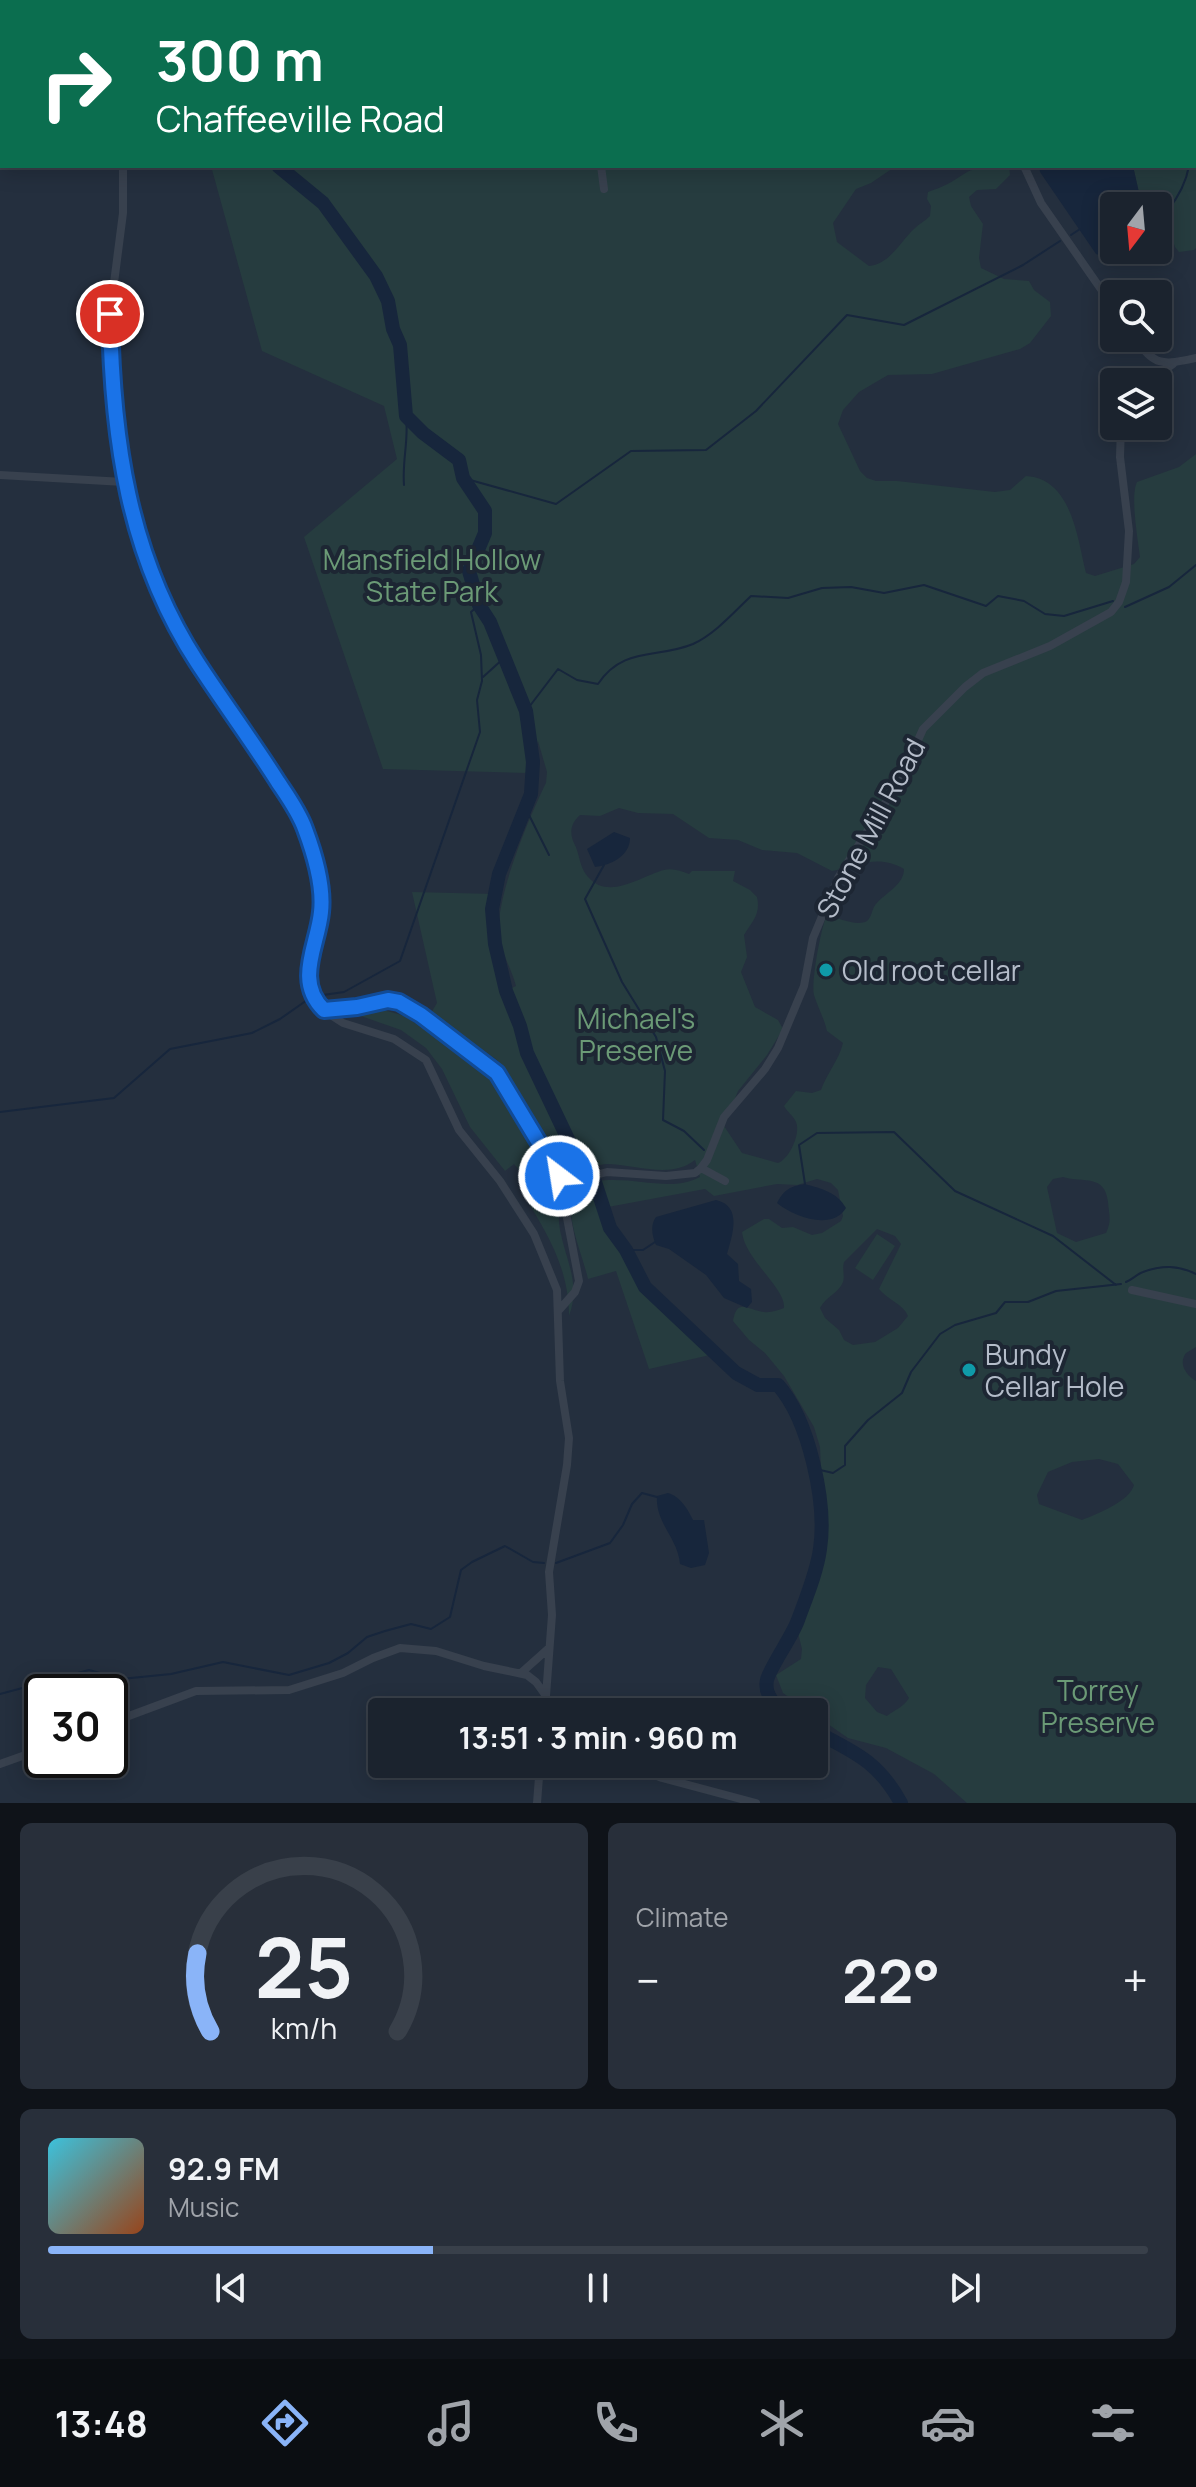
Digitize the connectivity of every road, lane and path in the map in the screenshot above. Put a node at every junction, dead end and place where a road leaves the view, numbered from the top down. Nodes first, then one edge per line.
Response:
1 (123, 168) edge
2 (601, 168) edge
3 (1025, 168) edge
4 (604, 189) dead end
5 (1100, 288) edge
6 (1146, 352) edge
7 (1150, 358) junction
8 (1196, 358) edge
9 (1173, 363) junction
10 (1153, 368) edge
11 (1167, 368) edge
12 (1121, 440) edge
13 (0, 475) edge
14 (124, 482) junction
15 (324, 1010) junction
16 (701, 1168) junction
17 (725, 1181) dead end
18 (562, 1184) junction
19 (1132, 1290) dead end
20 (1196, 1304) edge
21 (559, 1310) junction
22 (550, 1647) junction
23 (521, 1673) junction
24 (546, 1696) joint
25 (128, 1716) edge
26 (24, 1755) edge
27 (0, 1764) edge
28 (539, 1778) edge
29 (665, 1778) edge
30 (537, 1803) edge
31 (756, 1803) edge

1 - 14 street
2 - 4 street
3 - 5 street
6 - 7 street
7 - 9 street
7 - 10 street
8 - 9 street
9 - 11 street
12 - 16 street, Stone Mill Road
13 - 14 street
14 - 15 street
15 - 18 street
15 - 21 street
16 - 17 street
16 - 18 street
18 - 21 street
19 - 20 street
21 - 22 street
22 - 23 street
22 - 24 street
23 - 24 street
23 - 25 street
26 - 27 street
28 - 30 street
29 - 31 street

